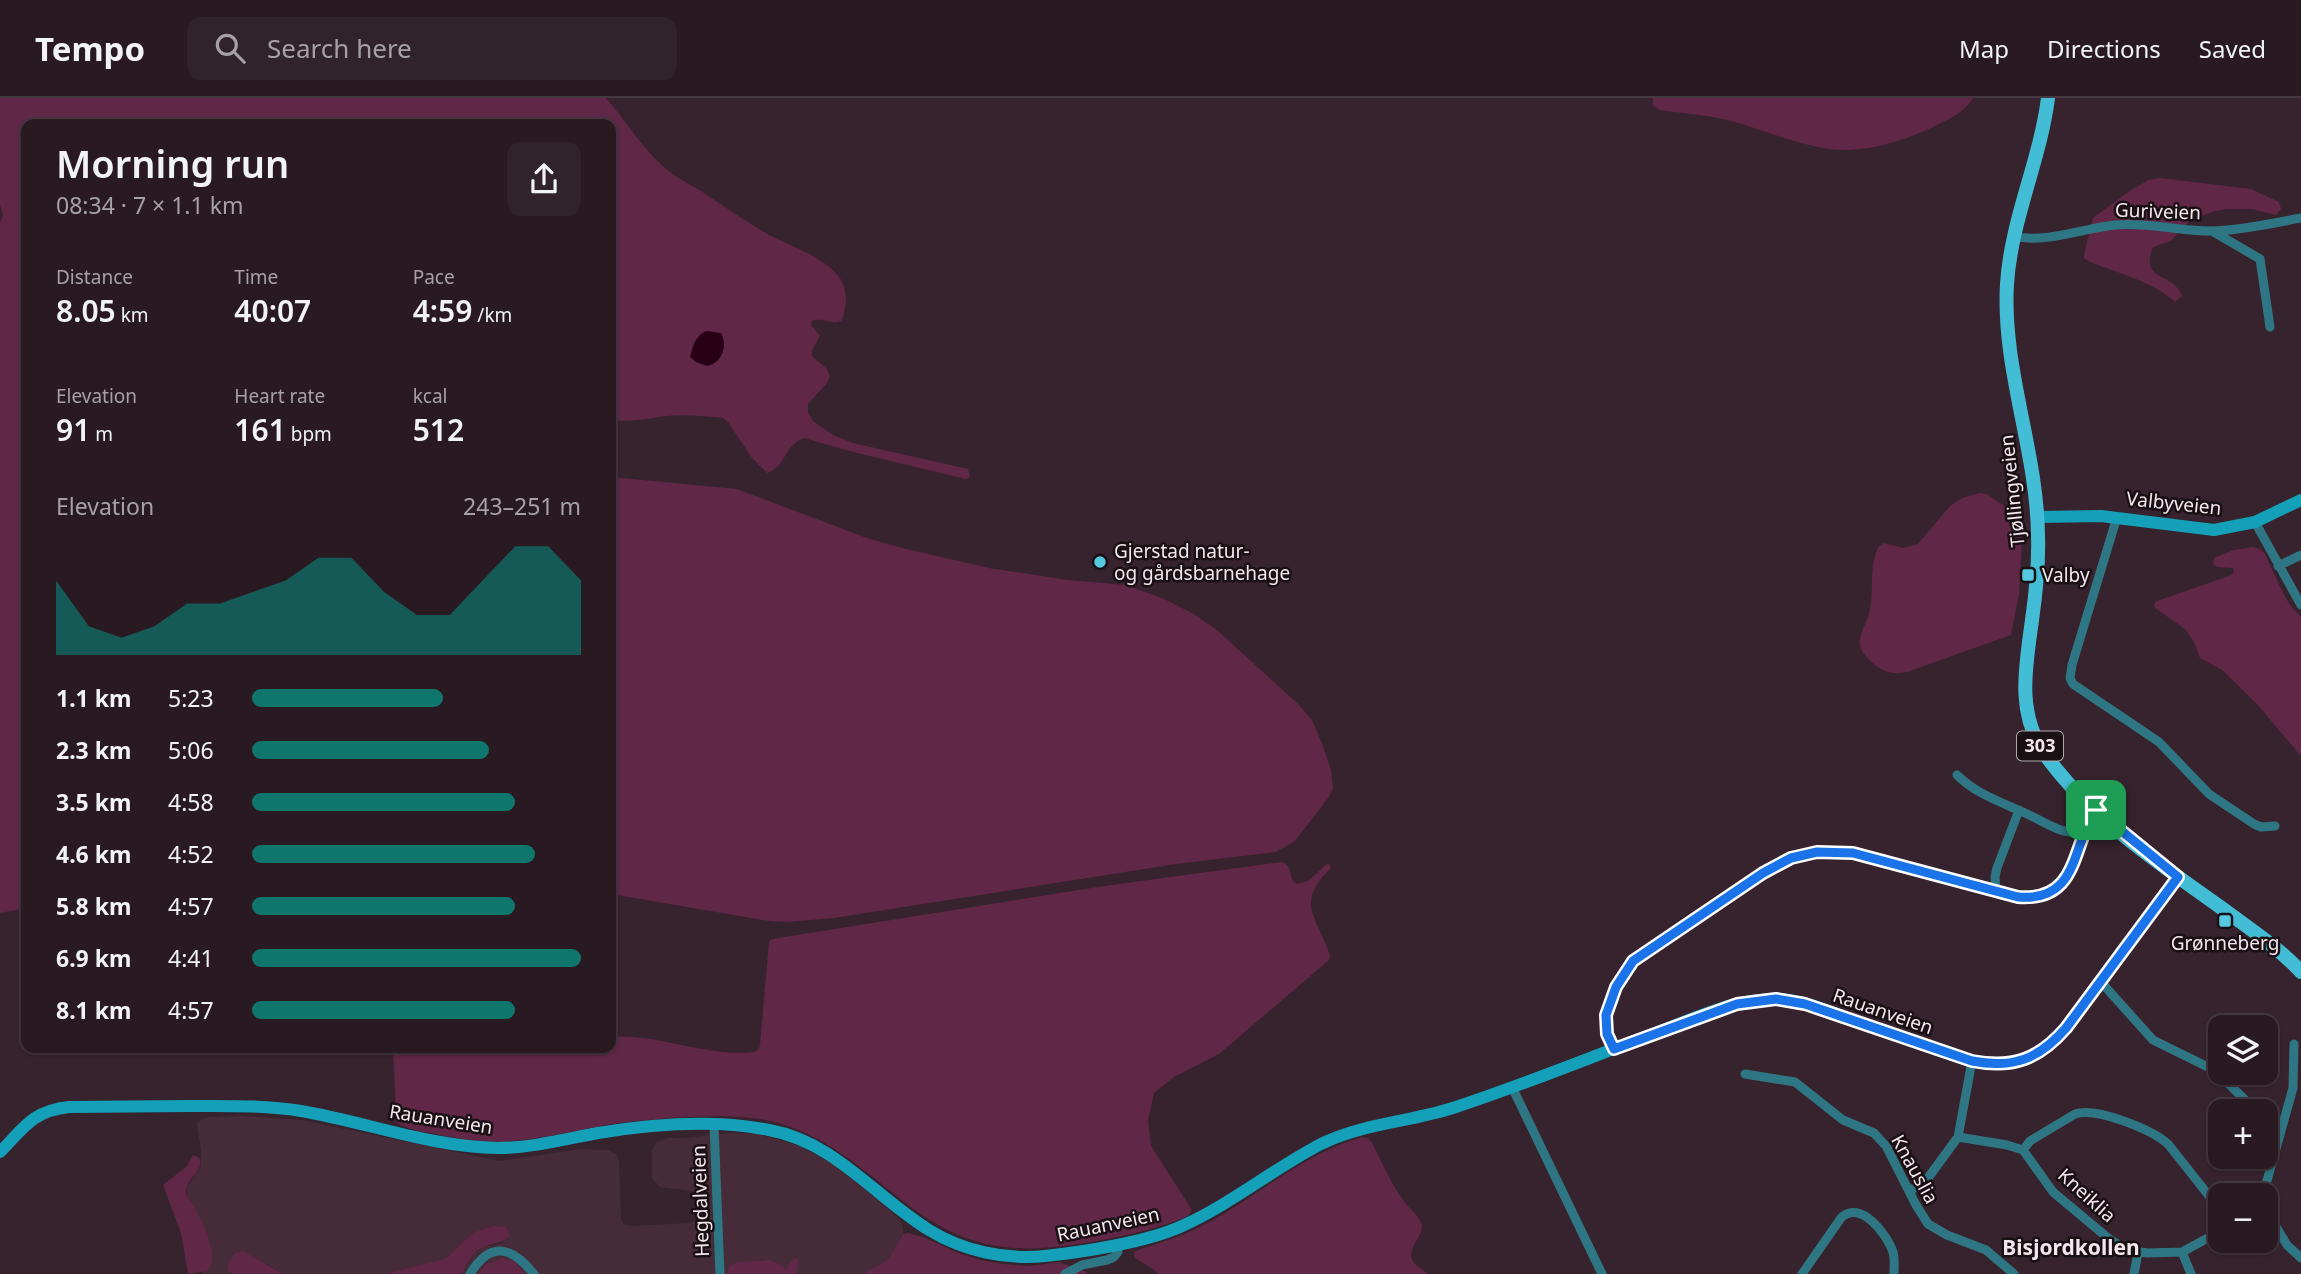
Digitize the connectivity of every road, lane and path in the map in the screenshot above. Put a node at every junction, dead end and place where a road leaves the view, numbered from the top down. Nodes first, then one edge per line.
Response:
1 (2048, 98) edge
2 (2301, 218) edge
3 (2212, 231) junction
4 (2014, 236) junction
5 (2270, 327) dead end
6 (2301, 500) edge
7 (2038, 517) junction
8 (2117, 517) junction
9 (2255, 522) junction
10 (2301, 555) edge
11 (2278, 566) junction
12 (2301, 605) edge
13 (1956, 775) dead end
14 (2019, 810) junction
15 (2096, 810) junction
16 (2275, 827) dead end
17 (2082, 834) junction
18 (2178, 877) junction
19 (1996, 891) junction
20 (2301, 972) edge
21 (2101, 982) junction
22 (2294, 1044) dead end
23 (1614, 1049) junction
24 (1972, 1061) junction
25 (1745, 1074) dead end
26 (1512, 1087) junction
27 (2244, 1099) edge
28 (714, 1126) junction
29 (2278, 1135) edge
30 (1958, 1137) junction
31 (2023, 1150) junction
32 (0, 1153) edge
33 (1910, 1191) junction
34 (2208, 1195) edge
35 (2278, 1230) edge
36 (2208, 1238) edge
37 (1116, 1244) junction
38 (2182, 1252) junction
39 (2138, 1253) junction
40 (2301, 1258) edge
41 (470, 1274) edge
42 (534, 1274) edge
43 (720, 1274) edge
44 (1066, 1274) edge
45 (1602, 1274) edge
46 (1802, 1274) edge
47 (1894, 1274) edge
48 (2014, 1274) edge
49 (2134, 1274) edge
50 (2191, 1274) edge

1 - 4 main road, Tjøllingveien / 303
2 - 3 street, Guriveien
3 - 4 street, Guriveien
3 - 5 street
4 - 7 main road, Tjøllingveien / 303
6 - 9 main road, Valbyveien
7 - 8 main road, Valbyveien
7 - 15 main road, Tjøllingveien / 303
8 - 9 main road, Valbyveien
8 - 16 street
9 - 11 street
10 - 11 street
11 - 12 street
13 - 14 street
14 - 17 street
14 - 19 street
15 - 17 street
15 - 18 main road, Tjøllingveien / 303
17 - 19 street
18 - 20 main road, Tjøllingveien / 303
18 - 21 main road, Rauanveien
19 - 23 street
21 - 24 main road, Rauanveien
21 - 27 street
22 - 29 street
23 - 24 main road, Rauanveien
23 - 26 main road, Rauanveien
24 - 30 street
25 - 33 street, Knauslia
26 - 37 main road, Rauanveien
26 - 45 street
28 - 32 main road, Rauanveien
28 - 37 main road, Rauanveien
28 - 43 street, Hegdalveien
30 - 31 street
30 - 33 street
31 - 34 street
31 - 39 street, Kneiklia
33 - 48 street, Knauslia
35 - 40 street
36 - 38 street, Kneiklia
37 - 44 street
38 - 39 street, Kneiklia
38 - 50 street
39 - 49 street
41 - 42 street
46 - 47 street

